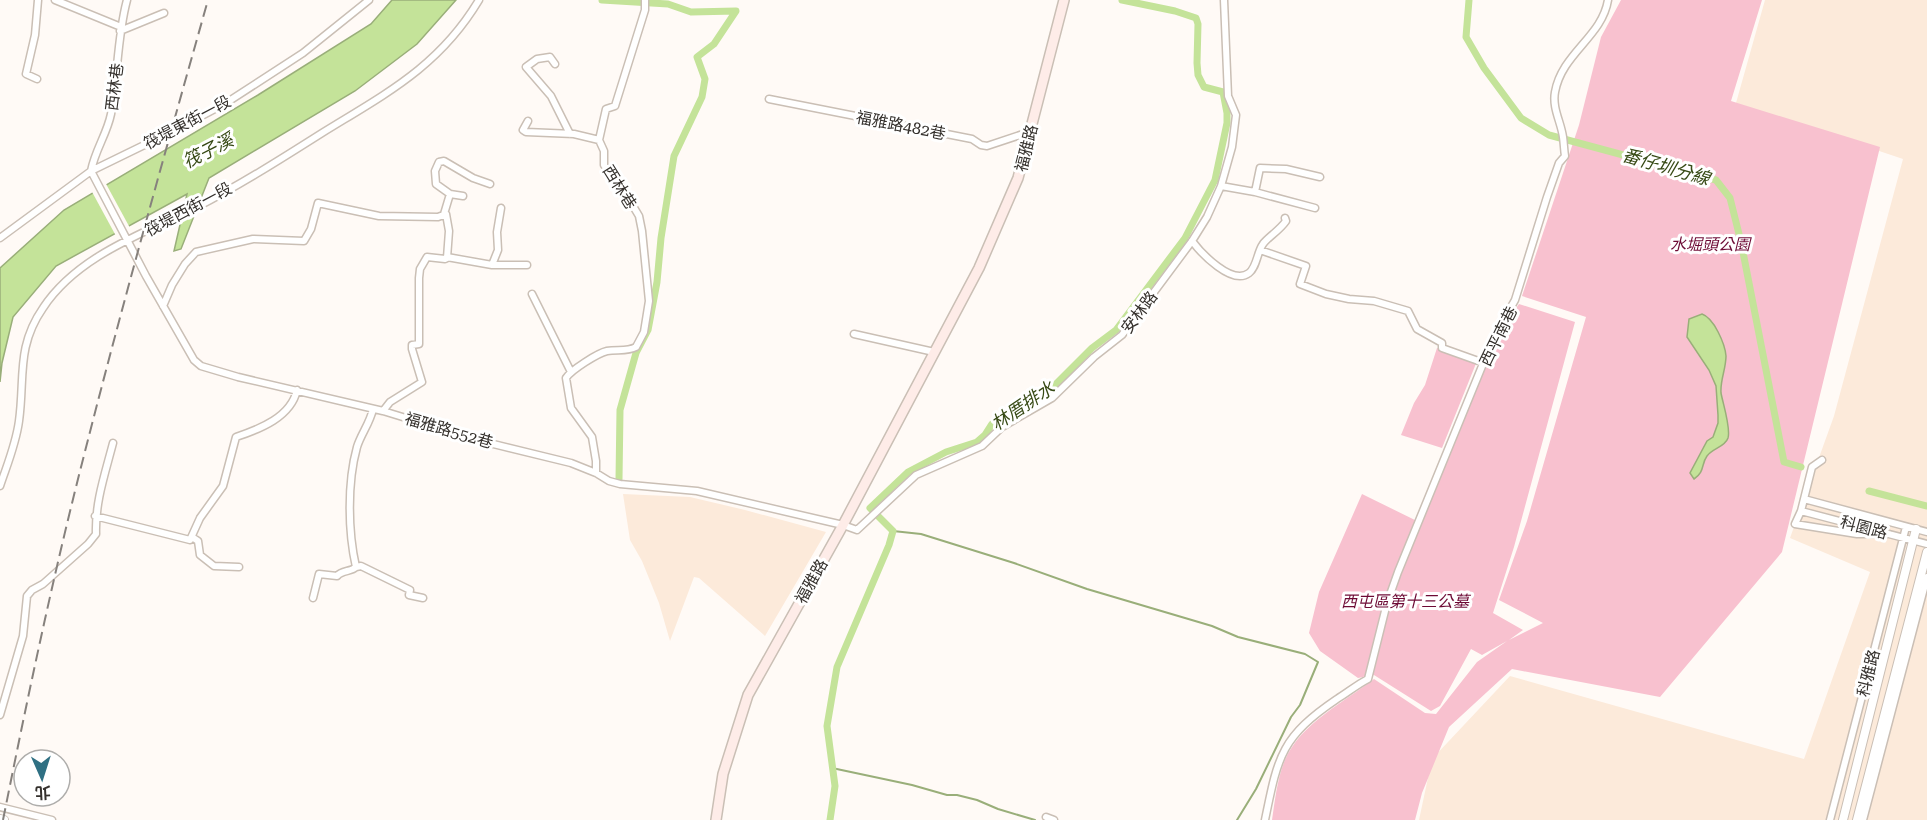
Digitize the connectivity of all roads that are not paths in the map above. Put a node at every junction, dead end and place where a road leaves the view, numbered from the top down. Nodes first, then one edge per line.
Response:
1 (38, 0) edge
2 (55, 0) edge
3 (128, 0) edge
4 (369, 0) edge
5 (479, 0) edge
6 (645, 0) edge
7 (1064, 0) edge
8 (1224, 0) edge
9 (1608, 0) edge
10 (164, 14) dead end
11 (120, 29) junction
12 (555, 64) dead end
13 (37, 79) dead end
14 (769, 99) dead end
15 (528, 121) dead end
16 (1029, 132) junction
17 (570, 134) junction
18 (598, 140) junction
19 (93, 174) junction
20 (1320, 177) dead end
21 (490, 184) dead end
22 (1221, 186) junction
23 (1255, 192) junction
24 (450, 194) junction
25 (463, 196) dead end
26 (501, 208) dead end
27 (1315, 208) dead end
28 (444, 214) junction
29 (1285, 218) dead end
30 (0, 238) edge
31 (126, 238) junction
32 (1192, 241) junction
33 (1260, 250) junction
34 (447, 257) junction
35 (492, 265) junction
36 (527, 265) dead end
37 (532, 294) dead end
38 (163, 306) junction
39 (854, 334) dead end
40 (934, 352) junction
41 (1484, 363) junction
42 (571, 372) junction
43 (297, 390) junction
44 (373, 409) junction
45 (383, 411) junction
46 (113, 443) dead end
47 (1822, 460) dead end
48 (596, 473) junction
49 (0, 486) edge
50 (1804, 499) junction
51 (1802, 511) junction
52 (95, 516) junction
53 (843, 525) junction
54 (1906, 526) junction
55 (1916, 529) junction
56 (1927, 532) edge
57 (1889, 534) junction
58 (192, 537) junction
59 (1903, 537) junction
60 (1913, 540) junction
61 (1927, 544) edge
62 (1927, 552) edge
63 (239, 567) dead end
64 (356, 567) junction
65 (1927, 577) edge
66 (313, 598) dead end
67 (423, 598) dead end
68 (0, 715) edge
69 (0, 807) edge
70 (1046, 817) dead end
71 (52, 820) edge
72 (716, 820) edge
73 (1054, 820) edge
74 (1266, 820) edge
75 (1830, 820) edge
76 (1843, 820) edge
77 (1857, 820) edge
78 (1863, 820) edge

1 - 13 street
2 - 11 street
3 - 11 street, 西林巷
4 - 19 street, 筏堤東街一段
5 - 31 street, 筏堤西街一段
6 - 18 street
7 - 16 main road, 福雅路
8 - 22 street, 安林路
9 - 41 street, 西平南巷
10 - 11 street
11 - 19 street, 西林巷
12 - 17 street
14 - 16 street, 福雅路482巷
15 - 17 street
16 - 40 main road, 福雅路
17 - 18 street
18 - 42 street, 西林巷
19 - 30 street, 筏堤東街一段
19 - 31 street, 福雅路552巷
20 - 23 street
21 - 24 street
22 - 23 street
22 - 32 street, 安林路
23 - 27 street
24 - 25 street
24 - 28 street
26 - 35 street
28 - 34 street
28 - 38 street
29 - 33 street
31 - 38 street, 福雅路552巷
31 - 49 street, 筏堤西街一段
32 - 33 street
32 - 53 street, 安林路
33 - 41 street
34 - 35 street
34 - 45 street
35 - 36 street
37 - 42 street
38 - 43 street, 福雅路552巷
39 - 40 street
40 - 53 main road, 福雅路
41 - 74 street, 西平南巷
42 - 48 street
43 - 44 street, 福雅路552巷
43 - 58 street
44 - 45 street, 福雅路552巷
44 - 64 street
45 - 48 street, 福雅路552巷
46 - 52 street
47 - 50 street
48 - 53 street, 福雅路552巷
50 - 51 street
50 - 54 street, 科園路
51 - 57 street, 科園路
51 - 57 street
52 - 58 street
52 - 68 street
53 - 72 main road, 福雅路
54 - 55 street, 科園路
54 - 59 street, 科雅路
55 - 56 street, 科園路
55 - 60 street, 科雅路
57 - 59 street, 科園路
58 - 63 street
59 - 60 street, 科園路
59 - 75 street, 科雅路
60 - 61 street, 科園路
60 - 76 street, 科雅路
62 - 77 street, 科雅路
64 - 66 street
64 - 67 street
65 - 78 street, 科雅路
69 - 71 street
70 - 73 street

